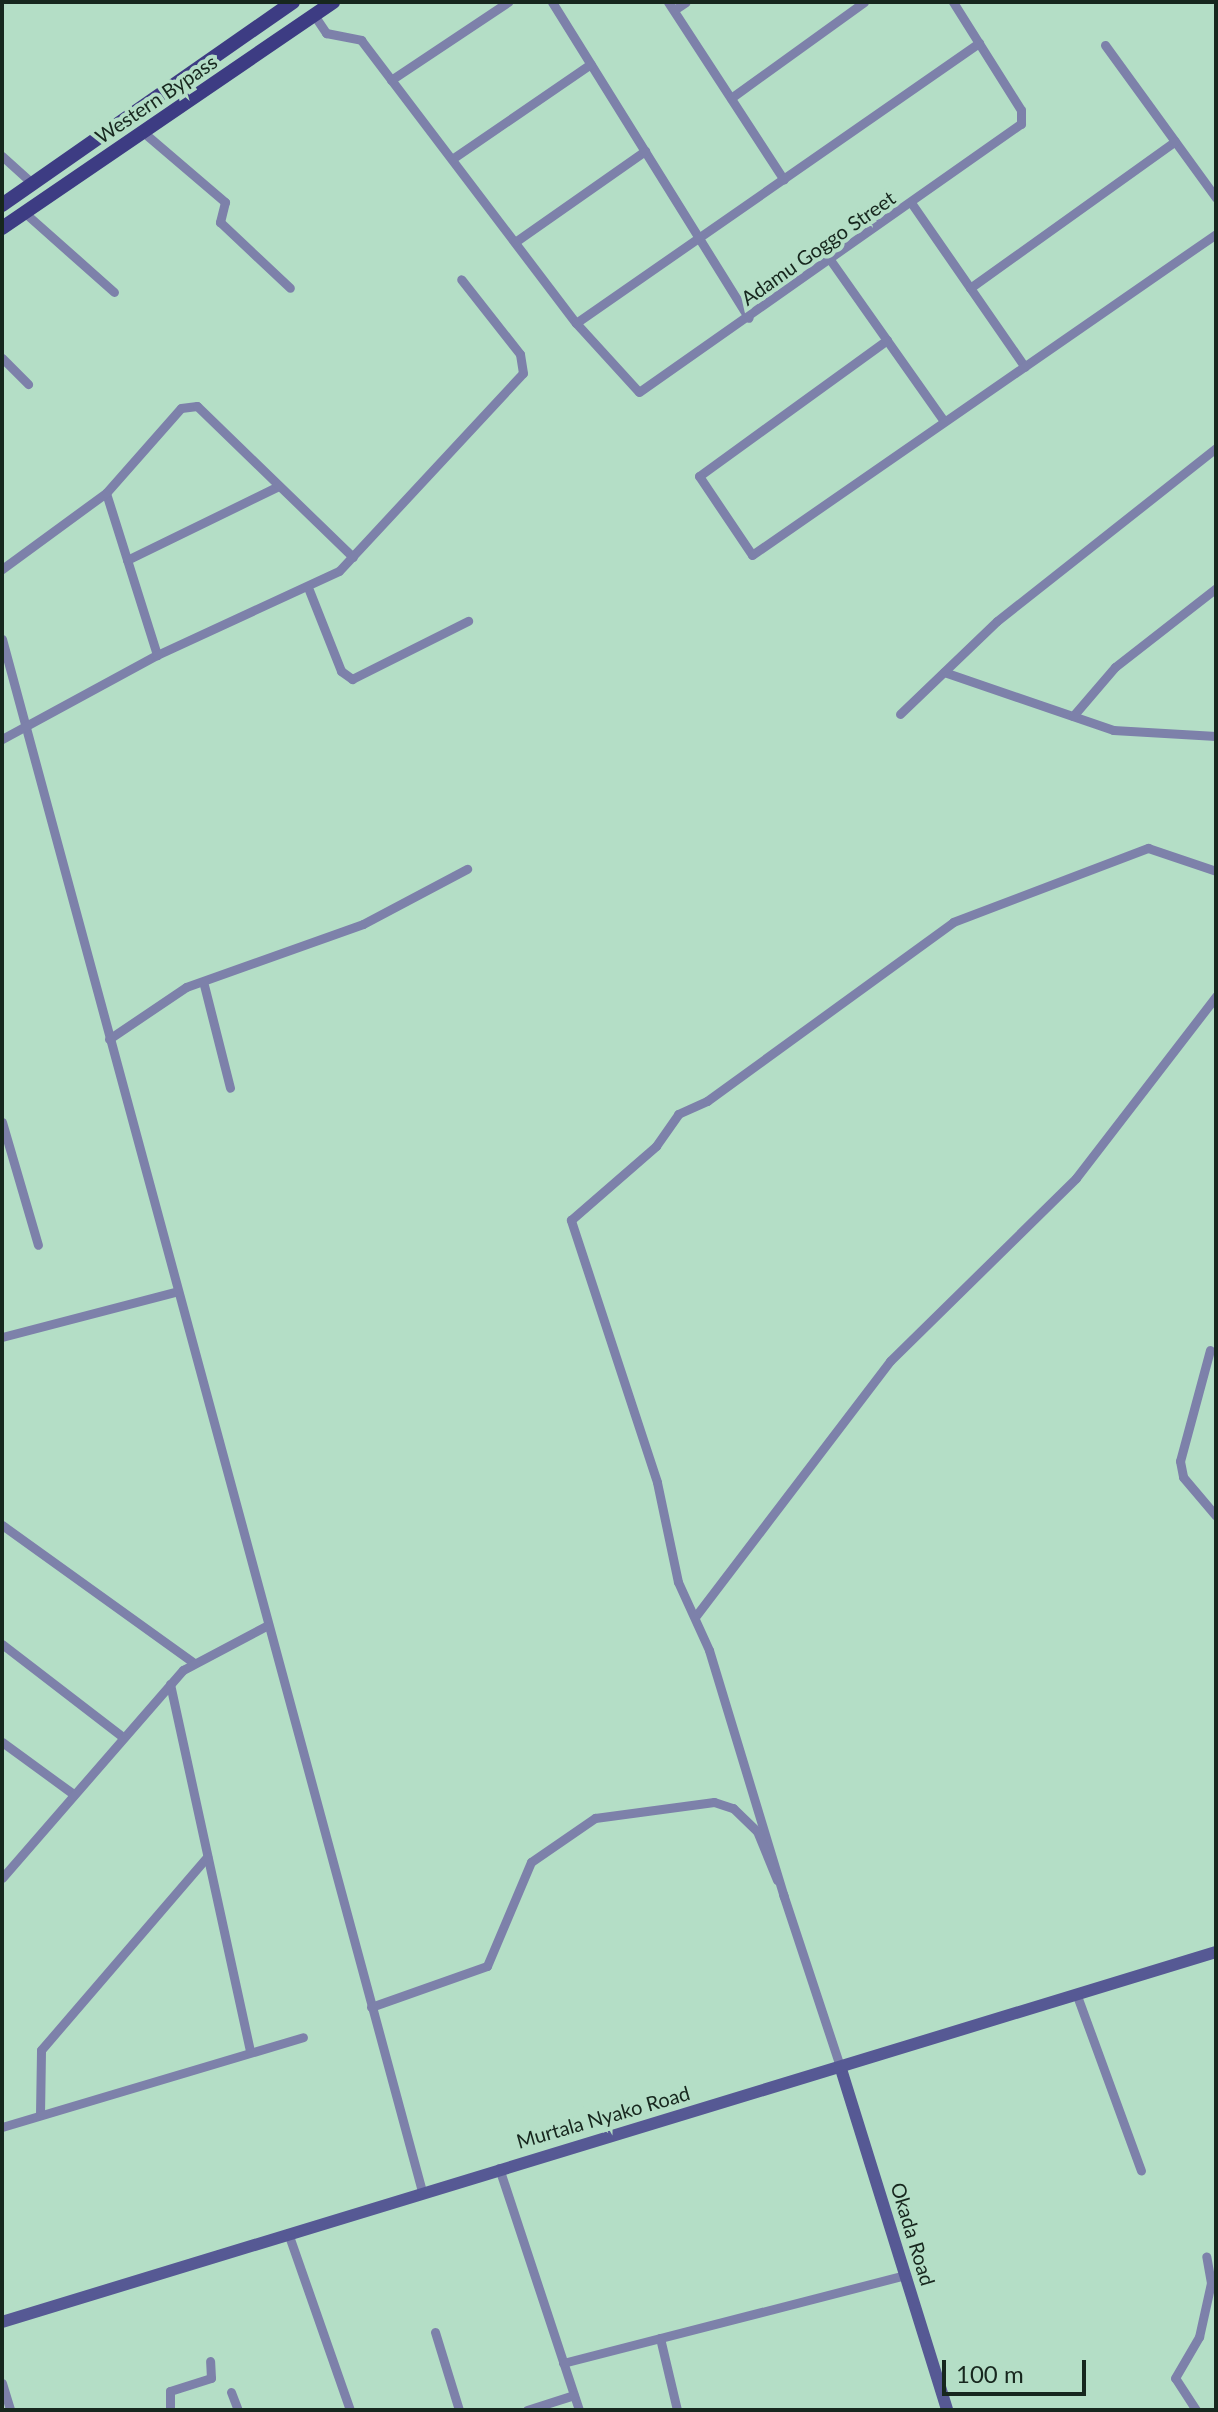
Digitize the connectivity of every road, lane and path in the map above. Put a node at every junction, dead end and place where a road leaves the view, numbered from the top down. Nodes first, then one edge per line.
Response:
1 (293, 2) edge
2 (333, 2) edge
3 (508, 2) edge
4 (552, 2) edge
5 (686, 2) edge
6 (864, 2) edge
7 (953, 2) edge
8 (671, 6) edge
9 (314, 15) junction
10 (979, 43) junction
11 (1105, 45) dead end
12 (591, 64) junction
13 (391, 80) junction
14 (731, 98) junction
15 (143, 132) junction
16 (1175, 141) junction
17 (645, 151) junction
18 (2, 156) edge
19 (452, 159) junction
20 (784, 180) junction
21 (33, 184) junction
22 (1216, 198) edge
23 (912, 204) junction
24 (2, 205) edge
25 (25, 213) junction
26 (2, 228) edge
27 (1216, 234) edge
28 (700, 238) junction
29 (515, 242) junction
30 (831, 261) junction
31 (461, 279) dead end
32 (290, 288) dead end
33 (970, 288) junction
34 (114, 292) dead end
35 (749, 318) junction
36 (576, 323) junction
37 (887, 340) junction
38 (2, 358) edge
39 (1025, 367) junction
40 (28, 384) dead end
41 (944, 421) junction
42 (1216, 448) edge
43 (279, 486) junction
44 (106, 493) junction
45 (353, 557) junction
46 (127, 560) junction
47 (2, 569) edge
48 (1216, 588) edge
49 (309, 590) junction
50 (468, 621) dead end
51 (2, 639) edge
52 (157, 655) junction
53 (944, 672) junction
54 (900, 714) dead end
55 (1073, 716) junction
56 (26, 721) junction
57 (1216, 736) edge
58 (2, 739) edge
59 (467, 869) dead end
60 (1216, 871) edge
61 (204, 985) junction
62 (1216, 996) edge
63 (109, 1039) junction
64 (230, 1088) dead end
65 (2, 1122) edge
66 (38, 1245) dead end
67 (175, 1292) junction
68 (2, 1337) edge
69 (1210, 1350) dead end
70 (1216, 1516) edge
71 (2, 1525) edge
72 (695, 1617) junction
73 (266, 1626) junction
74 (2, 1644) edge
75 (193, 1662) junction
76 (170, 1684) junction
77 (120, 1735) junction
78 (2, 1742) edge
79 (72, 1793) junction
80 (207, 1857) junction
81 (2, 1878) edge
82 (784, 1897) junction
83 (1216, 1952) edge
84 (1076, 1993) junction
85 (371, 2007) junction
86 (303, 2037) dead end
87 (250, 2051) junction
88 (841, 2069) junction
89 (40, 2115) junction
90 (2, 2127) edge
91 (499, 2168) junction
92 (1141, 2171) dead end
93 (422, 2191) junction
94 (288, 2233) junction
95 (1206, 2256) dead end
96 (905, 2275) junction
97 (2, 2322) edge
98 (435, 2332) dead end
99 (660, 2338) junction
100 (210, 2361) dead end
101 (563, 2363) junction
102 (2, 2383) edge
103 (231, 2392) dead end
104 (574, 2395) junction
105 (10, 2410) edge
106 (170, 2410) edge
107 (238, 2410) edge
108 (350, 2410) edge
109 (459, 2410) edge
110 (527, 2410) edge
111 (579, 2410) edge
112 (677, 2410) edge
113 (947, 2410) edge
114 (1196, 2410) edge

1 - 21 main road, Western Bypass
2 - 9 main road, Western Bypass
3 - 13 street
4 - 12 street
5 - 8 street
6 - 14 street
7 - 10 street
8 - 14 street
9 - 13 street
9 - 15 main road, Western Bypass
10 - 20 street
10 - 23 street, Adamu Goggo Street
11 - 16 street
12 - 17 street
12 - 19 street
13 - 19 street
14 - 20 street
15 - 25 main road, Western Bypass
15 - 32 street
16 - 22 street
16 - 33 street
17 - 28 street
17 - 29 street
18 - 21 street
19 - 29 street
20 - 28 street
21 - 24 main road, Western Bypass
23 - 30 street, Adamu Goggo Street
23 - 33 street
25 - 26 main road, Western Bypass
25 - 34 street
27 - 39 street
28 - 35 street
28 - 36 street
29 - 36 street
30 - 35 street, Adamu Goggo Street
30 - 37 street
31 - 45 street
33 - 39 street
35 - 36 street, Adamu Goggo Street
37 - 41 street
37 - 41 street
38 - 40 street
39 - 41 street
42 - 53 street
43 - 44 street
43 - 45 street
43 - 46 street
44 - 46 street
44 - 47 street
45 - 49 street
46 - 52 street
48 - 55 street
49 - 50 street
49 - 52 street
51 - 56 street
52 - 56 street
53 - 54 street
53 - 55 street
55 - 57 street
56 - 58 street
56 - 63 street
59 - 61 street
60 - 72 street
61 - 63 street
61 - 64 street
62 - 72 street
63 - 67 street
65 - 66 street
67 - 68 street
67 - 73 street
69 - 70 street
71 - 75 street
72 - 82 street
73 - 75 street
73 - 85 street
74 - 77 street
75 - 76 street
76 - 77 street
76 - 80 street
77 - 79 street
78 - 79 street
79 - 81 street
80 - 87 street
80 - 89 street
82 - 85 street
82 - 88 street
83 - 84 street, Murtala Nyako Road
84 - 88 street, Murtala Nyako Road
84 - 92 street
85 - 93 street
86 - 87 street
87 - 89 street
88 - 91 street, Murtala Nyako Road
88 - 96 street, Okada Road
89 - 90 street
91 - 93 street, Murtala Nyako Road
91 - 101 street
93 - 94 street, Murtala Nyako Road
94 - 97 street, Murtala Nyako Road
94 - 108 street
95 - 114 street
96 - 99 street
96 - 113 street, Okada Road
98 - 109 street
99 - 101 street
99 - 112 street
100 - 106 street
101 - 104 street
102 - 105 street
103 - 107 street
104 - 110 street
104 - 111 street

